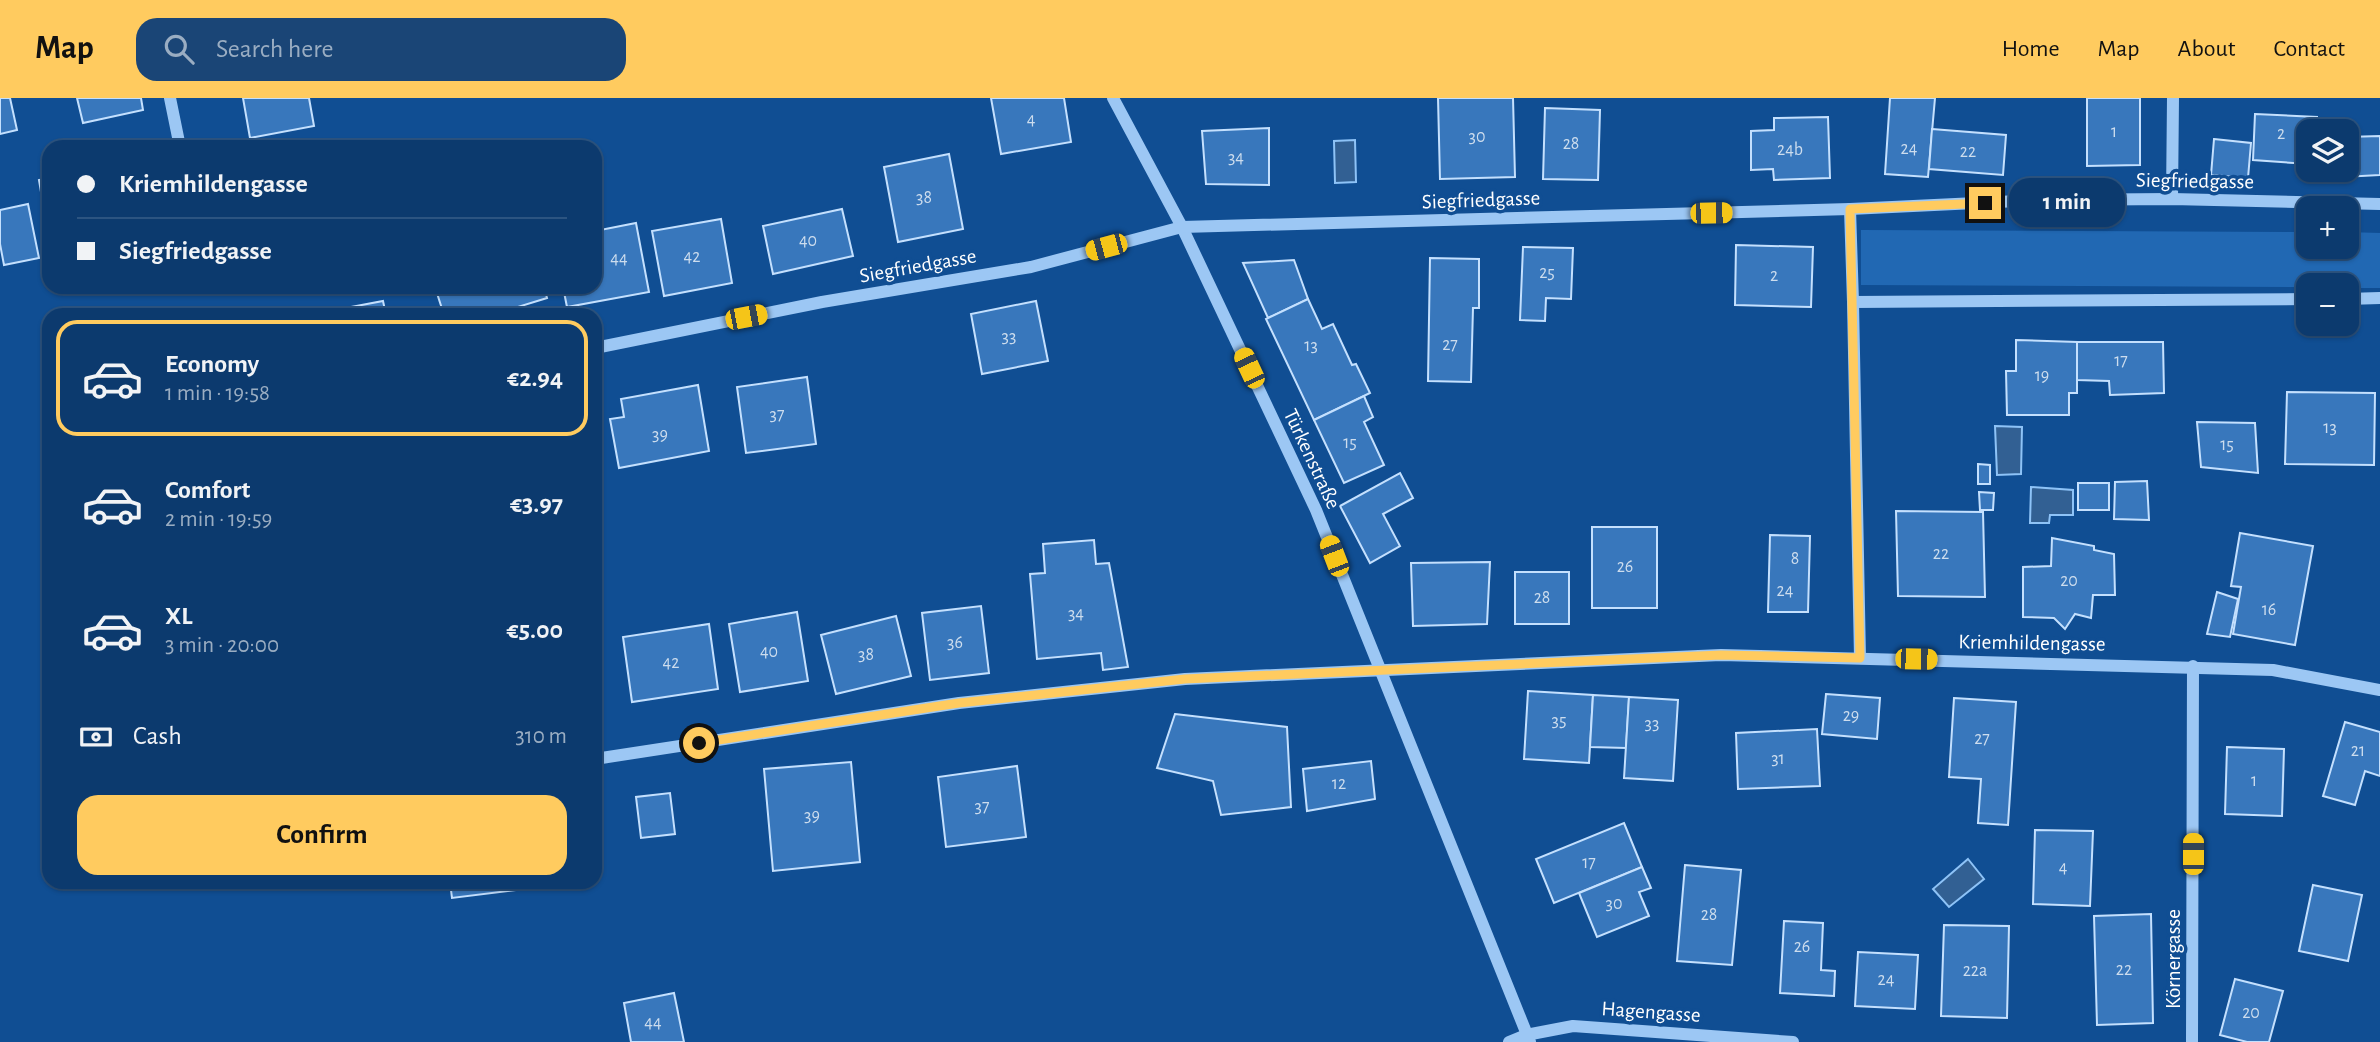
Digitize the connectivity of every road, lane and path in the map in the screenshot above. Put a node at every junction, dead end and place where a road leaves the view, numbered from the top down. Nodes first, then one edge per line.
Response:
1 (170, 98) edge
2 (1113, 98) edge
3 (2173, 98) edge
4 (179, 140) edge
5 (2172, 199) junction
6 (2380, 204) edge
7 (1850, 209) junction
8 (1182, 227) junction
9 (2380, 298) edge
10 (2296, 299) edge
11 (2359, 299) edge
12 (1853, 302) junction
13 (602, 347) edge
14 (1860, 658) junction
15 (2193, 666) junction
16 (1379, 671) junction
17 (2380, 690) edge
18 (602, 758) edge
19 (1528, 1039) edge
20 (1509, 1042) edge
21 (1793, 1042) edge
22 (2192, 1042) edge

1 - 4 street
2 - 8 street, Türkenstraße
3 - 5 street
5 - 6 street, Siegfriedgasse
5 - 7 street, Siegfriedgasse
7 - 8 street, Siegfriedgasse
7 - 12 street
8 - 13 street, Siegfriedgasse
8 - 16 street, Türkenstraße
9 - 11 street
10 - 12 street
12 - 14 street
14 - 15 street, Kriemhildengasse
14 - 16 street, Kriemhildengasse
15 - 17 street, Kriemhildengasse
15 - 22 street, Körnergasse
16 - 18 street, Kriemhildengasse
16 - 19 street, Türkenstraße
19 - 20 street, Hagengasse
19 - 21 street, Hagengasse

